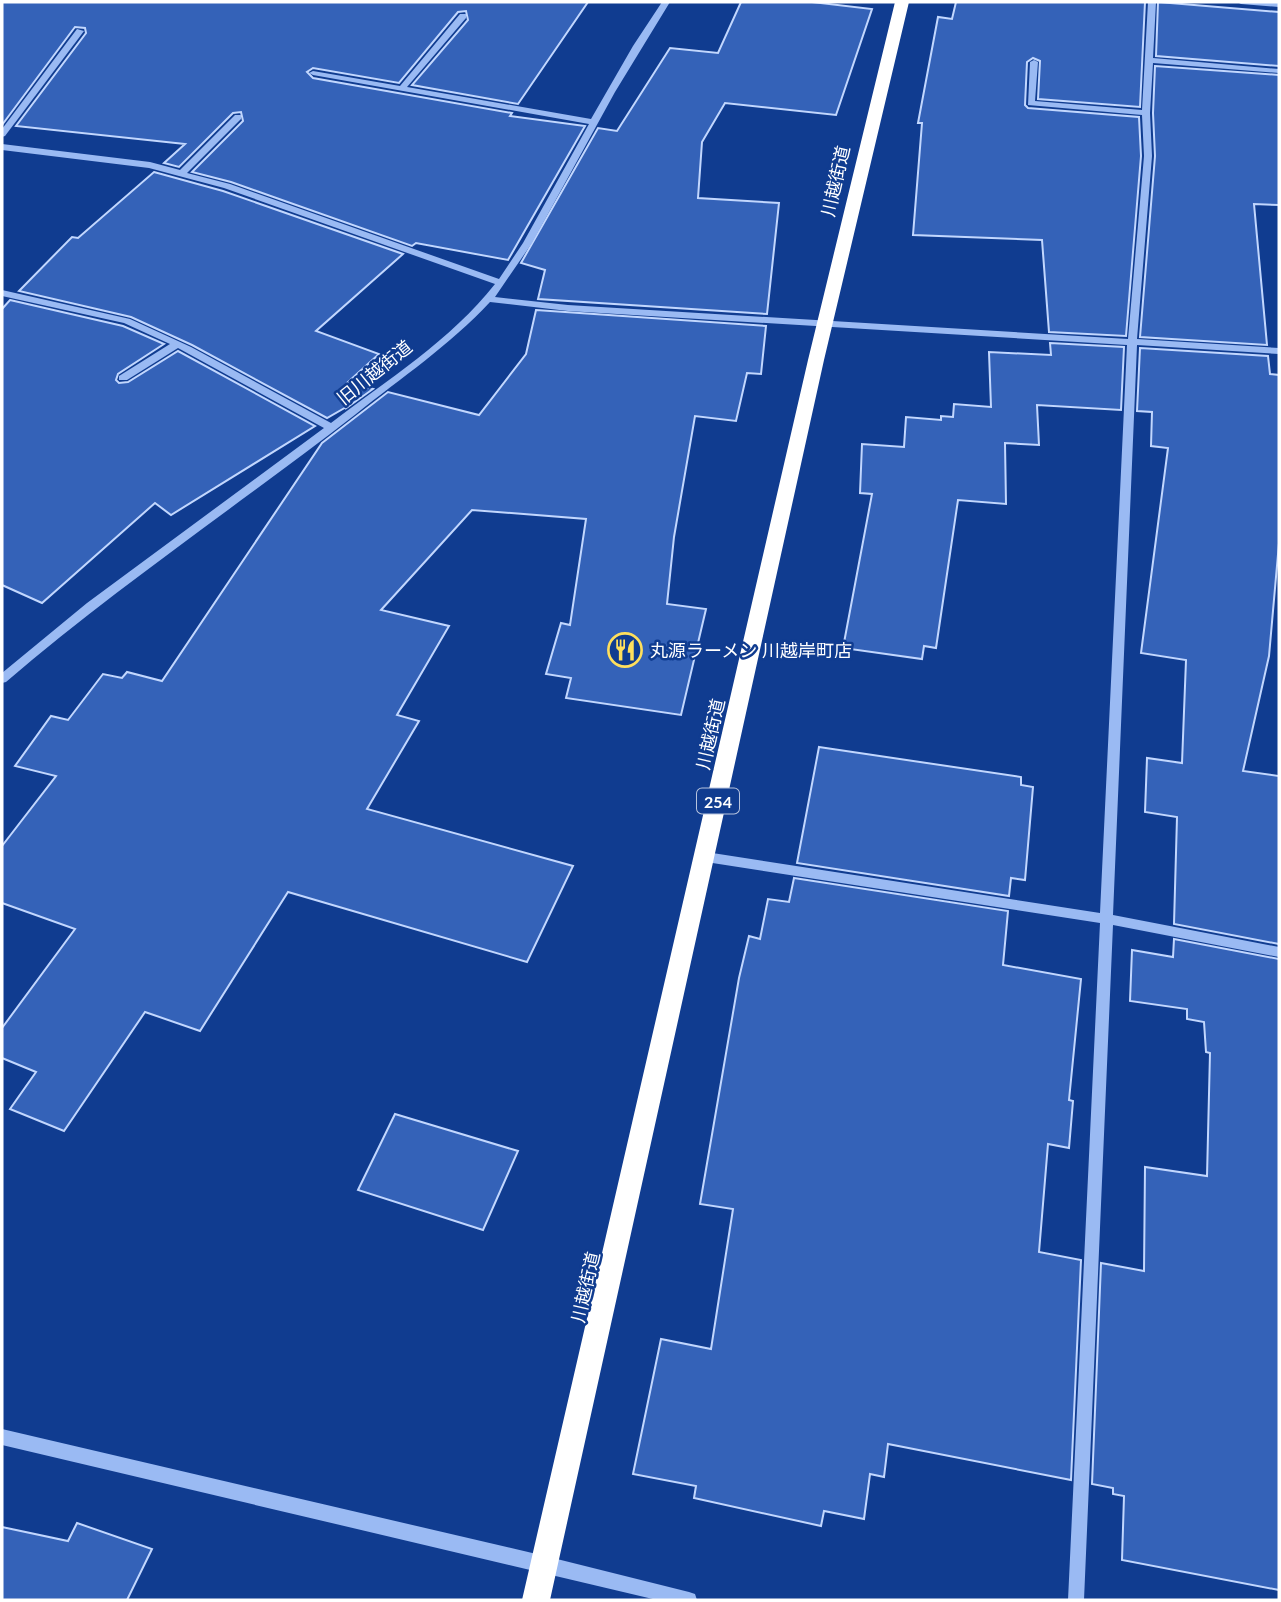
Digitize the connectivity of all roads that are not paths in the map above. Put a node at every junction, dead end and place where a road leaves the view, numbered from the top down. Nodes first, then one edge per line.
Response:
1 (666, 2) edge
2 (902, 2) edge
3 (1152, 2) edge
4 (1241, 2) edge
5 (1279, 5) edge
6 (463, 16) dead end
7 (80, 31) dead end
8 (1148, 60) junction
9 (1034, 62) dead end
10 (1279, 71) edge
11 (313, 73) dead end
12 (402, 88) junction
13 (1146, 113) junction
14 (238, 117) dead end
15 (594, 122) junction
16 (2, 134) edge
17 (2, 147) edge
18 (182, 173) junction
19 (501, 283) junction
20 (2, 293) edge
21 (488, 299) junction
22 (825, 324) junction
23 (177, 344) junction
24 (1132, 344) junction
25 (1279, 351) edge
26 (123, 378) dead end
27 (332, 428) junction
28 (7, 668) edge
29 (2, 679) edge
30 (706, 858) junction
31 (1107, 919) junction
32 (1279, 951) edge
33 (2, 1437) edge
34 (545, 1564) junction
35 (536, 1600) edge
36 (689, 1600) edge
37 (1076, 1600) edge

1 - 15 street, 旧川越街道
2 - 22 highway, 川越街道 / 254
3 - 8 street
4 - 5 street
6 - 12 street
7 - 16 street
8 - 10 street
8 - 13 street
9 - 13 street
11 - 12 street
12 - 15 street
13 - 24 street
14 - 18 street
15 - 19 street, 旧川越街道
17 - 18 street
18 - 19 street
19 - 21 street, 旧川越街道
20 - 23 street
21 - 22 street
21 - 27 street, 旧川越街道
22 - 24 street
22 - 30 highway, 川越街道 / 254
23 - 26 street
23 - 27 street
24 - 25 street
24 - 31 street
27 - 28 street, 旧川越街道
28 - 29 street, 旧川越街道
30 - 31 street
30 - 34 highway, 川越街道 / 254
31 - 32 street
31 - 37 street
33 - 34 street
34 - 35 highway, 川越街道 / 254
34 - 36 street

